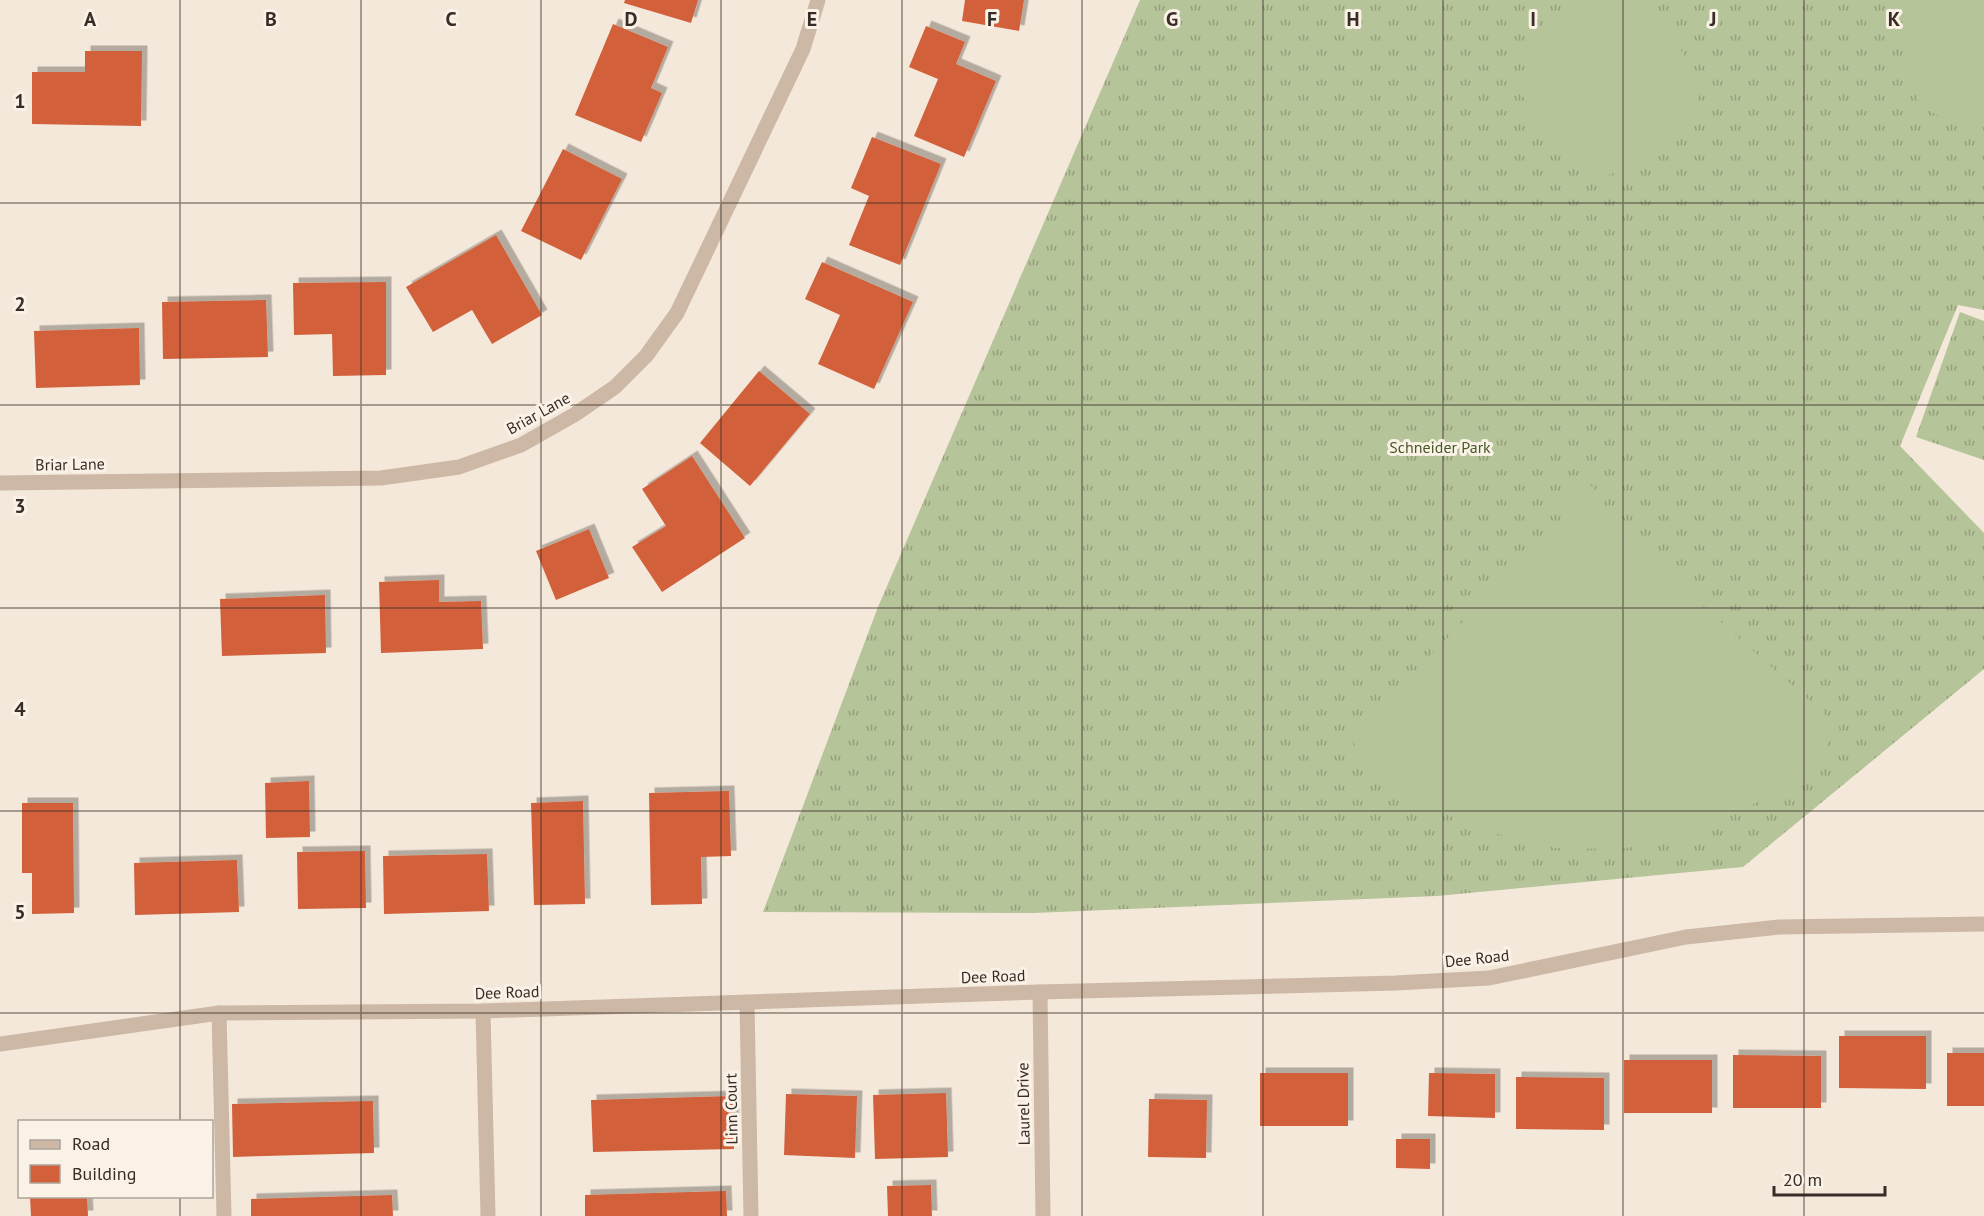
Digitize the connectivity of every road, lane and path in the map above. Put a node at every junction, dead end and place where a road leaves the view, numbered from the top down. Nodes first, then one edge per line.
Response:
1 (818, 0) edge
2 (0, 483) edge
3 (1984, 924) edge
4 (1040, 992) junction
5 (747, 1002) junction
6 (483, 1011) junction
7 (219, 1013) junction
8 (0, 1044) edge
9 (224, 1216) edge
10 (488, 1216) edge
11 (751, 1216) edge
12 (1043, 1216) edge

1 - 2 street, Briar Lane
3 - 4 street, Dee Road
4 - 5 street, Dee Road
4 - 12 street, Laurel Drive
5 - 6 street, Dee Road
5 - 11 street, Linn Court
6 - 7 street, Dee Road
6 - 10 street
7 - 8 street, Dee Road
7 - 9 street

